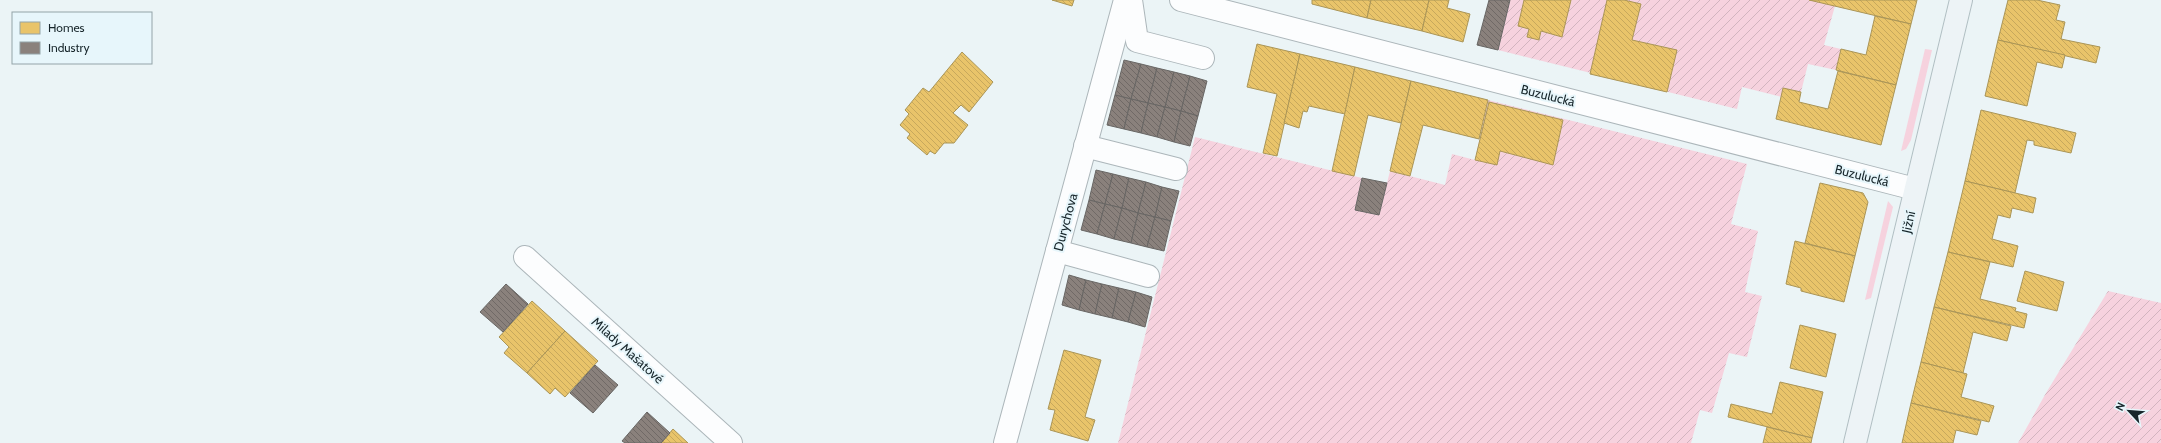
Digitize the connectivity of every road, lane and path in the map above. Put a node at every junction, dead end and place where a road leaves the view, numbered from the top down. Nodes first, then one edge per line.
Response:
1 (1125, 0) edge
2 (1131, 0) edge
3 (1181, 0) edge
4 (1961, 0) edge
5 (1203, 58) dead end
6 (1085, 146) junction
7 (1176, 169) dead end
8 (1916, 189) junction
9 (1057, 251) junction
10 (525, 257) dead end
11 (1148, 276) dead end
12 (731, 443) edge
13 (1005, 443) edge
14 (1855, 443) edge

1 - 6 street, Durychova
2 - 5 street
3 - 8 street, Buzulucká
4 - 8 main road, Jižní
6 - 7 street
6 - 9 street, Durychova
8 - 14 main road, Jižní
9 - 11 street
9 - 13 street, Durychova
10 - 12 street, Milady Mašatové

